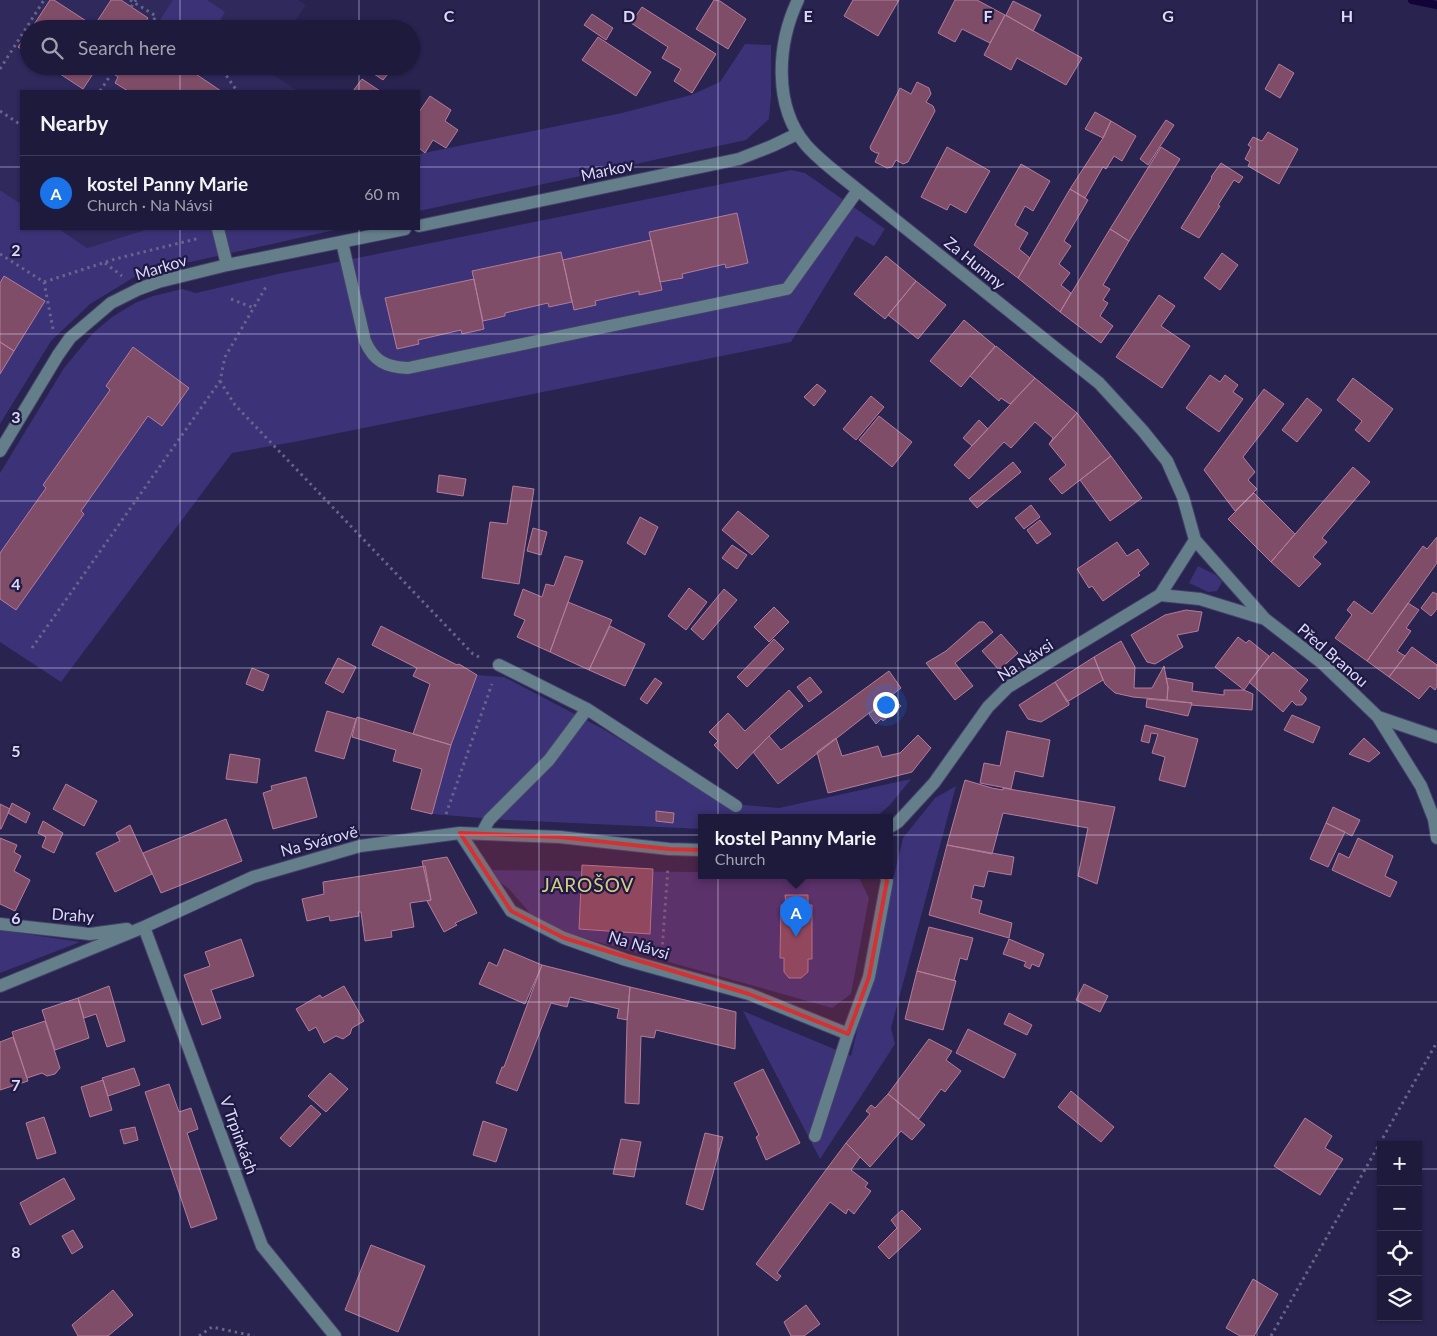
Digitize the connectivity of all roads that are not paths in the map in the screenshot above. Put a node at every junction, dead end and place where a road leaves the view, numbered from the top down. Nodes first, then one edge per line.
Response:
1 (798, 0) edge
2 (798, 134) junction
3 (858, 190) junction
4 (420, 226) edge
5 (399, 230) edge
6 (219, 231) edge
7 (342, 242) junction
8 (227, 265) junction
9 (0, 451) edge
10 (1195, 540) junction
11 (1160, 595) junction
12 (1266, 619) junction
13 (499, 665) road end
14 (587, 710) junction
15 (1378, 717) junction
16 (1437, 737) edge
17 (736, 806) dead end
18 (893, 825) edge
19 (460, 833) junction
20 (482, 834) junction
21 (1437, 838) edge
22 (698, 850) edge
23 (887, 879) edge
24 (0, 924) edge
25 (144, 927) junction
26 (0, 986) edge
27 (848, 1034) junction
28 (815, 1136) dead end
29 (334, 1336) edge

1 - 2 street, Za Humny
2 - 3 street, Za Humny
2 - 4 street, Markov
3 - 7 street
3 - 10 street, Za Humny
5 - 7 street, Markov
6 - 8 street
7 - 8 street, Markov
8 - 9 street, Markov
10 - 11 street, Na Návsi
10 - 12 street, Před Branou
11 - 12 street, Před Branou
11 - 18 street, Na Návsi
12 - 15 street, Před Branou
13 - 14 street
14 - 17 street
14 - 20 street
15 - 16 street, Před Branou
15 - 21 street, Před Branou
19 - 20 street, Na Svárově
19 - 25 street, Na Svárově
19 - 27 street, Na Návsi
20 - 22 street, Na Svárově
23 - 27 street
24 - 25 street, Drahy
25 - 26 street, Na Svárově
25 - 29 street, V Trpinkách
27 - 28 street

